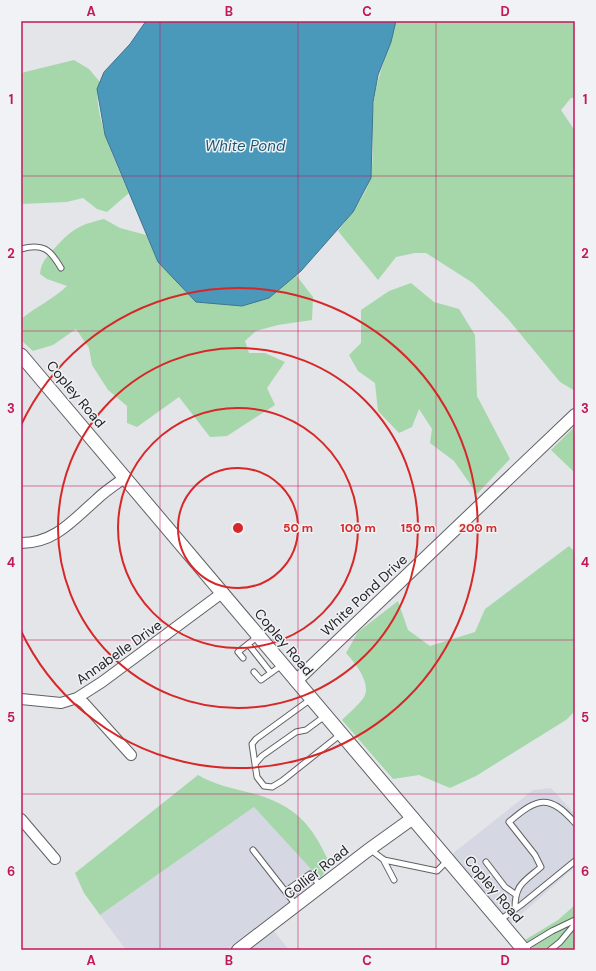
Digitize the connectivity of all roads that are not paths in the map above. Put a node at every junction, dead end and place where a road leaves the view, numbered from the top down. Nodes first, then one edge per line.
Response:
1 (21, 249) edge
2 (61, 268) dead end
3 (21, 355) edge
4 (575, 415) edge
5 (126, 477) junction
6 (21, 543) edge
7 (222, 594) junction
8 (253, 640) junction
9 (243, 658) dead end
10 (282, 665) junction
11 (254, 672) dead end
12 (271, 673) junction
13 (296, 681) junction
14 (77, 698) junction
15 (21, 699) edge
16 (311, 699) junction
17 (326, 716) junction
18 (341, 734) junction
19 (131, 755) dead end
20 (255, 764) junction
21 (413, 818) junction
22 (21, 819) edge
23 (575, 823) edge
24 (370, 849) junction
25 (253, 850) dead end
26 (55, 859) dead end
27 (383, 859) junction
28 (449, 860) junction
29 (575, 861) edge
30 (486, 862) dead end
31 (394, 880) dead end
32 (321, 886) junction
33 (286, 891) junction
34 (515, 894) junction
35 (296, 906) junction
36 (515, 908) junction
37 (499, 920) junction
38 (575, 920) edge
39 (575, 924) edge
40 (523, 949) edge
41 (238, 950) edge
42 (550, 950) edge

1 - 2 lane
3 - 5 main road, Copley Road
4 - 13 street, White Pond Drive
5 - 6 street
5 - 7 main road, Copley Road
7 - 8 main road, Copley Road
7 - 14 street, Annabelle Drive
8 - 9 lane
8 - 10 main road, Copley Road
8 - 12 lane
10 - 12 lane
10 - 13 main road, Copley Road
11 - 12 lane
13 - 16 main road, Copley Road
14 - 15 street, Annabelle Drive
14 - 19 street
16 - 17 main road, Copley Road
16 - 20 lane
17 - 18 main road, Copley Road
17 - 20 lane
18 - 20 lane
18 - 21 main road, Copley Road
21 - 24 street, Collier Road
21 - 28 main road, Copley Road
22 - 26 street
23 - 34 lane
24 - 27 lane
24 - 32 street, Collier Road
25 - 33 lane
27 - 28 lane
27 - 31 lane
28 - 37 main road, Copley Road
29 - 36 lane
30 - 34 lane
32 - 33 lane
32 - 35 street, Collier Road
33 - 35 lane
34 - 36 lane
35 - 41 street, Collier Road
36 - 37 lane
37 - 40 main road, Copley Road
38 - 40 lane
39 - 42 lane

